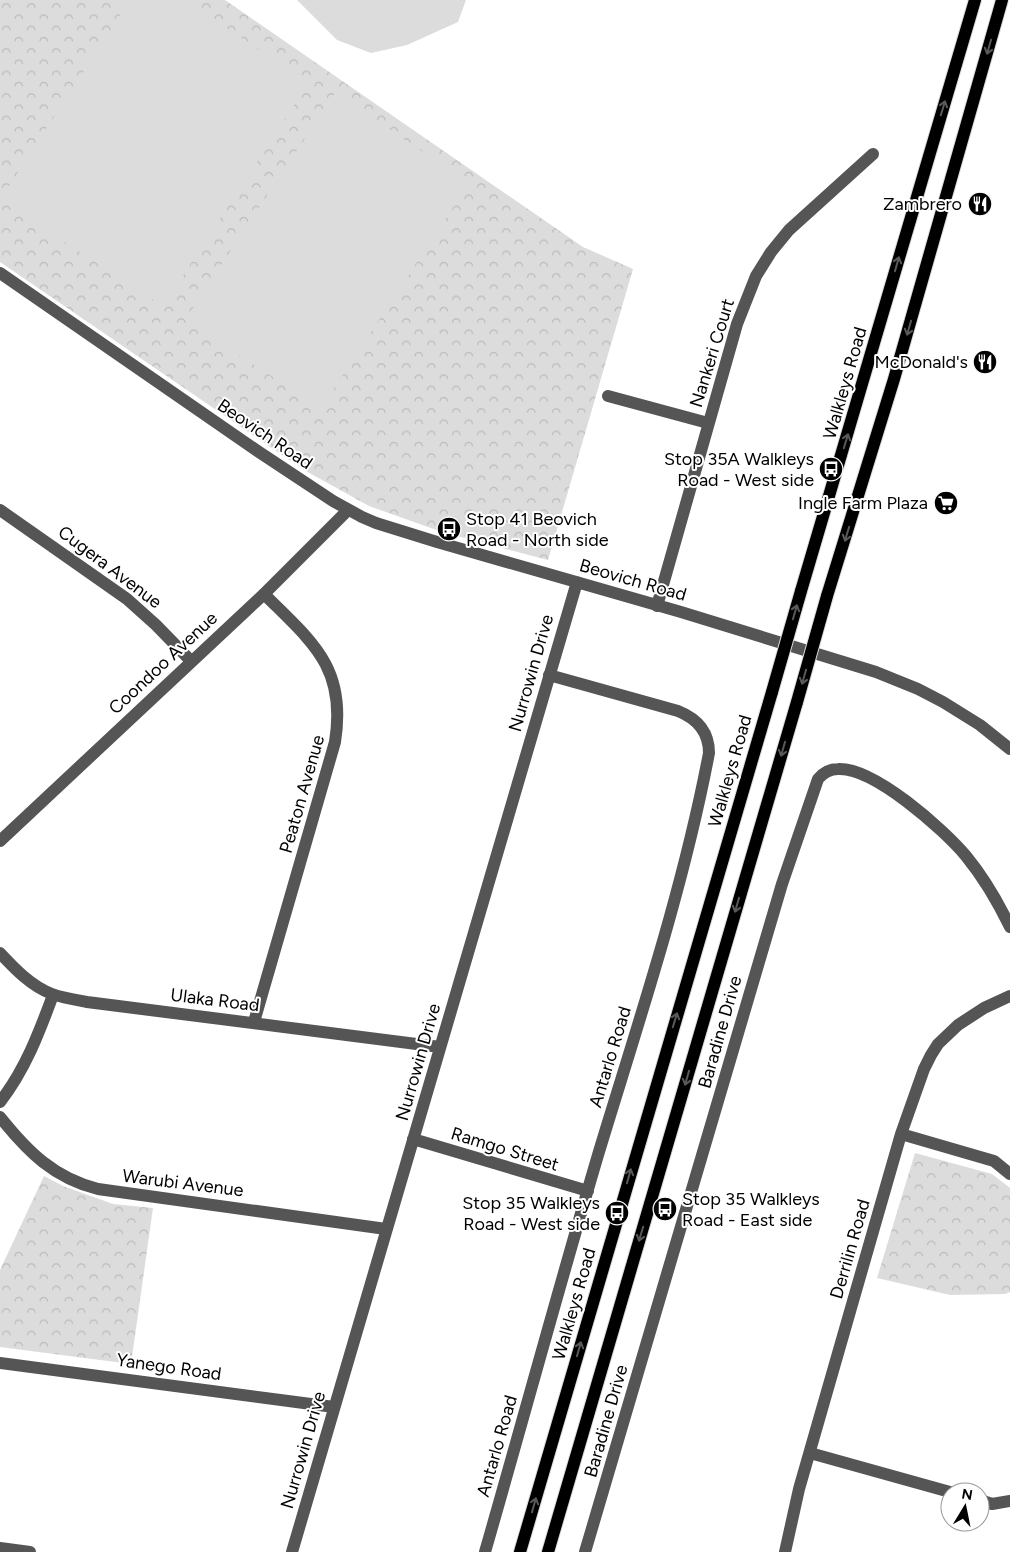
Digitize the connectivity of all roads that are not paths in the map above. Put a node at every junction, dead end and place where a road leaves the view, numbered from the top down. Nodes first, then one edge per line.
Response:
1 (975, 0) edge
2 (1002, 0) edge
3 (872, 154) dead end
4 (0, 273) edge
5 (608, 396) dead end
6 (708, 424) junction
7 (0, 510) edge
8 (348, 510) junction
9 (576, 582) junction
10 (264, 594) junction
11 (657, 606) junction
12 (191, 661) junction
13 (549, 675) junction
14 (1010, 749) edge
15 (0, 841) edge
16 (1010, 928) edge
17 (0, 953) edge
18 (53, 994) junction
19 (1010, 996) edge
20 (254, 1022) junction
21 (440, 1048) junction
22 (0, 1102) edge
23 (0, 1117) edge
24 (901, 1134) junction
25 (413, 1139) junction
26 (1010, 1174) edge
27 (588, 1191) junction
28 (386, 1229) junction
29 (0, 1363) edge
30 (334, 1407) junction
31 (810, 1453) junction
32 (940, 1489) edge
33 (1010, 1501) edge
34 (990, 1503) edge
35 (0, 1548) edge
36 (30, 1552) edge
37 (292, 1552) edge
38 (485, 1552) edge
39 (520, 1552) edge
40 (548, 1552) edge
41 (586, 1552) edge
42 (785, 1552) edge

39 -> 1 main road, Walkleys Road, bridge
2 -> 40 main road, bridge
3 - 6 street, Nankeri Court
4 - 8 street, Beovich Road
5 - 6 street
6 - 11 street, Nankeri Court
7 - 12 street, Cugera Avenue
8 - 9 street, Beovich Road
8 - 10 street, Coondoo Avenue
9 - 11 street, Beovich Road
9 - 13 street, Nurrowin Drive
10 - 12 street, Coondoo Avenue
10 - 20 street, Peaton Avenue
11 - 14 street, Beovich Road
12 - 15 street, Coondoo Avenue
13 - 21 street, Nurrowin Drive
13 - 27 street, Antarlo Road
16 - 41 street, Baradine Drive
17 - 18 street, Ulaka Road
18 - 20 street, Ulaka Road
18 - 22 street
19 - 24 street, Derrilin Road
20 - 21 street, Ulaka Road
21 - 25 street, Nurrowin Drive
23 - 28 street, Warubi Avenue
24 - 26 street
24 - 31 street, Derrilin Road
25 - 27 street, Ramgo Street
25 - 28 street, Nurrowin Drive
27 - 38 street, Antarlo Road
28 - 30 street, Nurrowin Drive
29 - 30 street, Yanego Road
30 - 37 street, Nurrowin Drive
31 - 32 street
31 - 42 street, Derrilin Road
33 - 34 street
35 - 36 street

